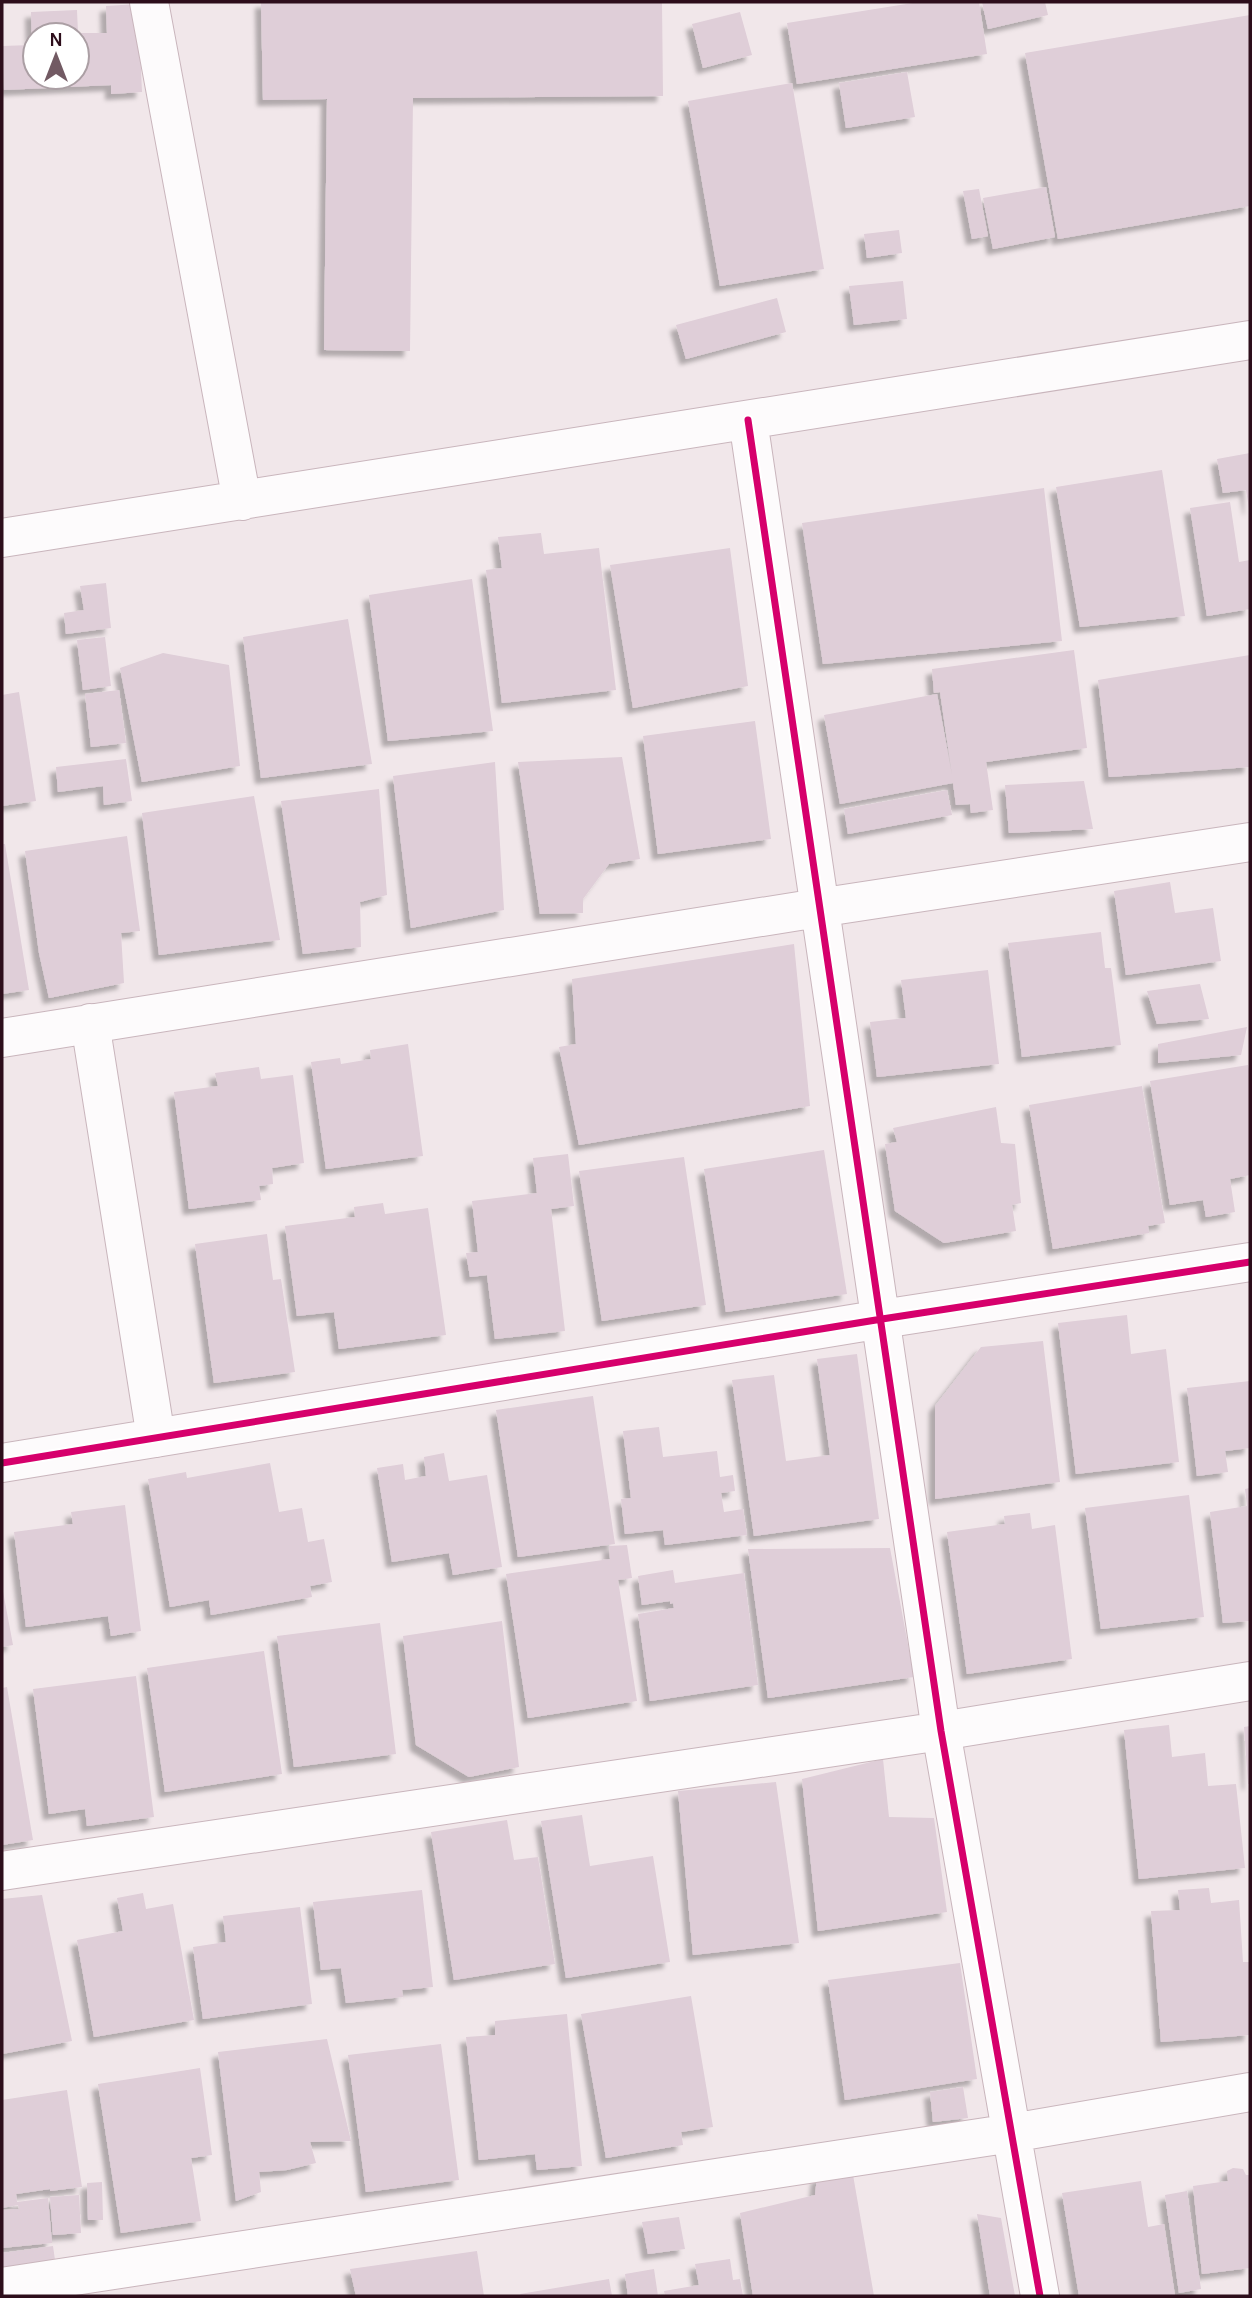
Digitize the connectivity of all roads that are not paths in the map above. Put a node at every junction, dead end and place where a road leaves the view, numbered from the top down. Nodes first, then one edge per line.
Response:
1 (149, 2) edge
2 (1250, 340) edge
3 (748, 420) junction
4 (242, 501) junction
5 (2, 538) edge
6 (1250, 842) edge
7 (818, 908) junction
8 (90, 1024) junction
9 (2, 1038) edge
10 (1250, 1262) edge
11 (882, 1319) junction
12 (156, 1438) junction
13 (2, 1463) edge
14 (1250, 1681) edge
15 (941, 1731) junction
16 (2, 1871) edge
17 (1250, 2092) edge
18 (1012, 2133) junction
19 (2, 2287) edge
20 (1040, 2296) edge

1 - 4 street
2 - 3 street
3 - 4 street
3 - 7 street
4 - 5 street
6 - 7 street
7 - 8 street
7 - 11 street
8 - 9 street
8 - 12 street
10 - 11 street
11 - 12 street
11 - 15 street
12 - 13 street
14 - 15 street
15 - 16 street
15 - 18 street
17 - 18 street
18 - 19 street
18 - 20 street

